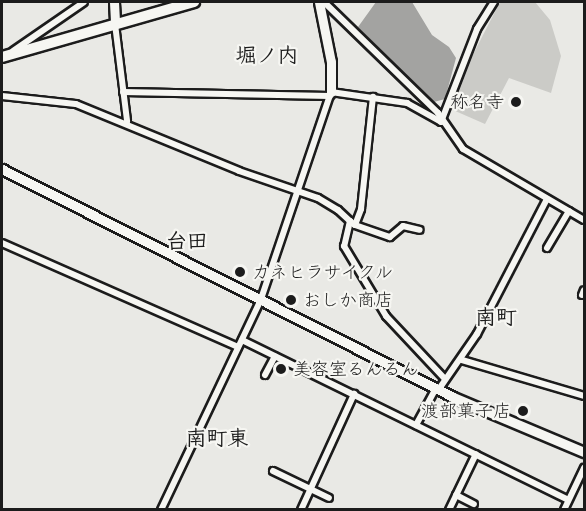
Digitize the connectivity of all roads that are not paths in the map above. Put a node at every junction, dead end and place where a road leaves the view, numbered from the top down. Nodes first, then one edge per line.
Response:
1 (84, 2) edge
2 (114, 2) edge
3 (194, 2) edge
4 (319, 2) edge
5 (324, 2) edge
6 (494, 2) edge
7 (115, 24) junction
8 (5, 56) edge
9 (123, 92) junction
10 (331, 94) junction
11 (2, 96) edge
12 (374, 97) junction
13 (127, 121) junction
14 (441, 122) junction
15 (2, 169) edge
16 (297, 191) junction
17 (547, 199) junction
18 (569, 211) junction
19 (585, 220) edge
20 (352, 223) junction
21 (420, 230) dead end
22 (2, 243) edge
23 (547, 248) dead end
24 (261, 299) junction
25 (242, 340) junction
26 (238, 347) junction
27 (275, 356) junction
28 (462, 360) junction
29 (265, 375) dead end
30 (444, 378) junction
31 (437, 388) junction
32 (354, 394) junction
33 (585, 396) edge
34 (416, 425) junction
35 (585, 452) edge
36 (476, 454) junction
37 (585, 468) edge
38 (273, 471) dead end
39 (311, 489) junction
40 (456, 495) junction
41 (330, 498) dead end
42 (568, 500) junction
43 (474, 504) dead end
44 (161, 510) edge
45 (301, 510) edge
46 (449, 510) edge
47 (564, 510) edge

1 - 8 street
2 - 7 street
3 - 7 highway
4 - 10 street
5 - 14 street
6 - 14 street
7 - 8 highway
7 - 9 street
9 - 10 street
9 - 13 street
10 - 12 street
10 - 16 street
11 - 13 street
12 - 14 street
12 - 20 street
13 - 16 street
14 - 17 street
15 - 24 street
16 - 20 street
16 - 24 street
17 - 18 street
17 - 28 street
18 - 19 street
18 - 23 street
20 - 21 street
20 - 30 street
22 - 26 street
24 - 25 street
24 - 31 street
25 - 26 street
25 - 27 street
26 - 44 street
27 - 29 street
27 - 32 street
28 - 30 street
28 - 33 street
30 - 31 street
31 - 34 street
31 - 35 street
32 - 34 street
32 - 39 street
34 - 36 street
36 - 40 street
36 - 42 street
37 - 42 street
38 - 39 street
39 - 41 street
39 - 45 street
40 - 43 street
40 - 46 street
42 - 47 street

